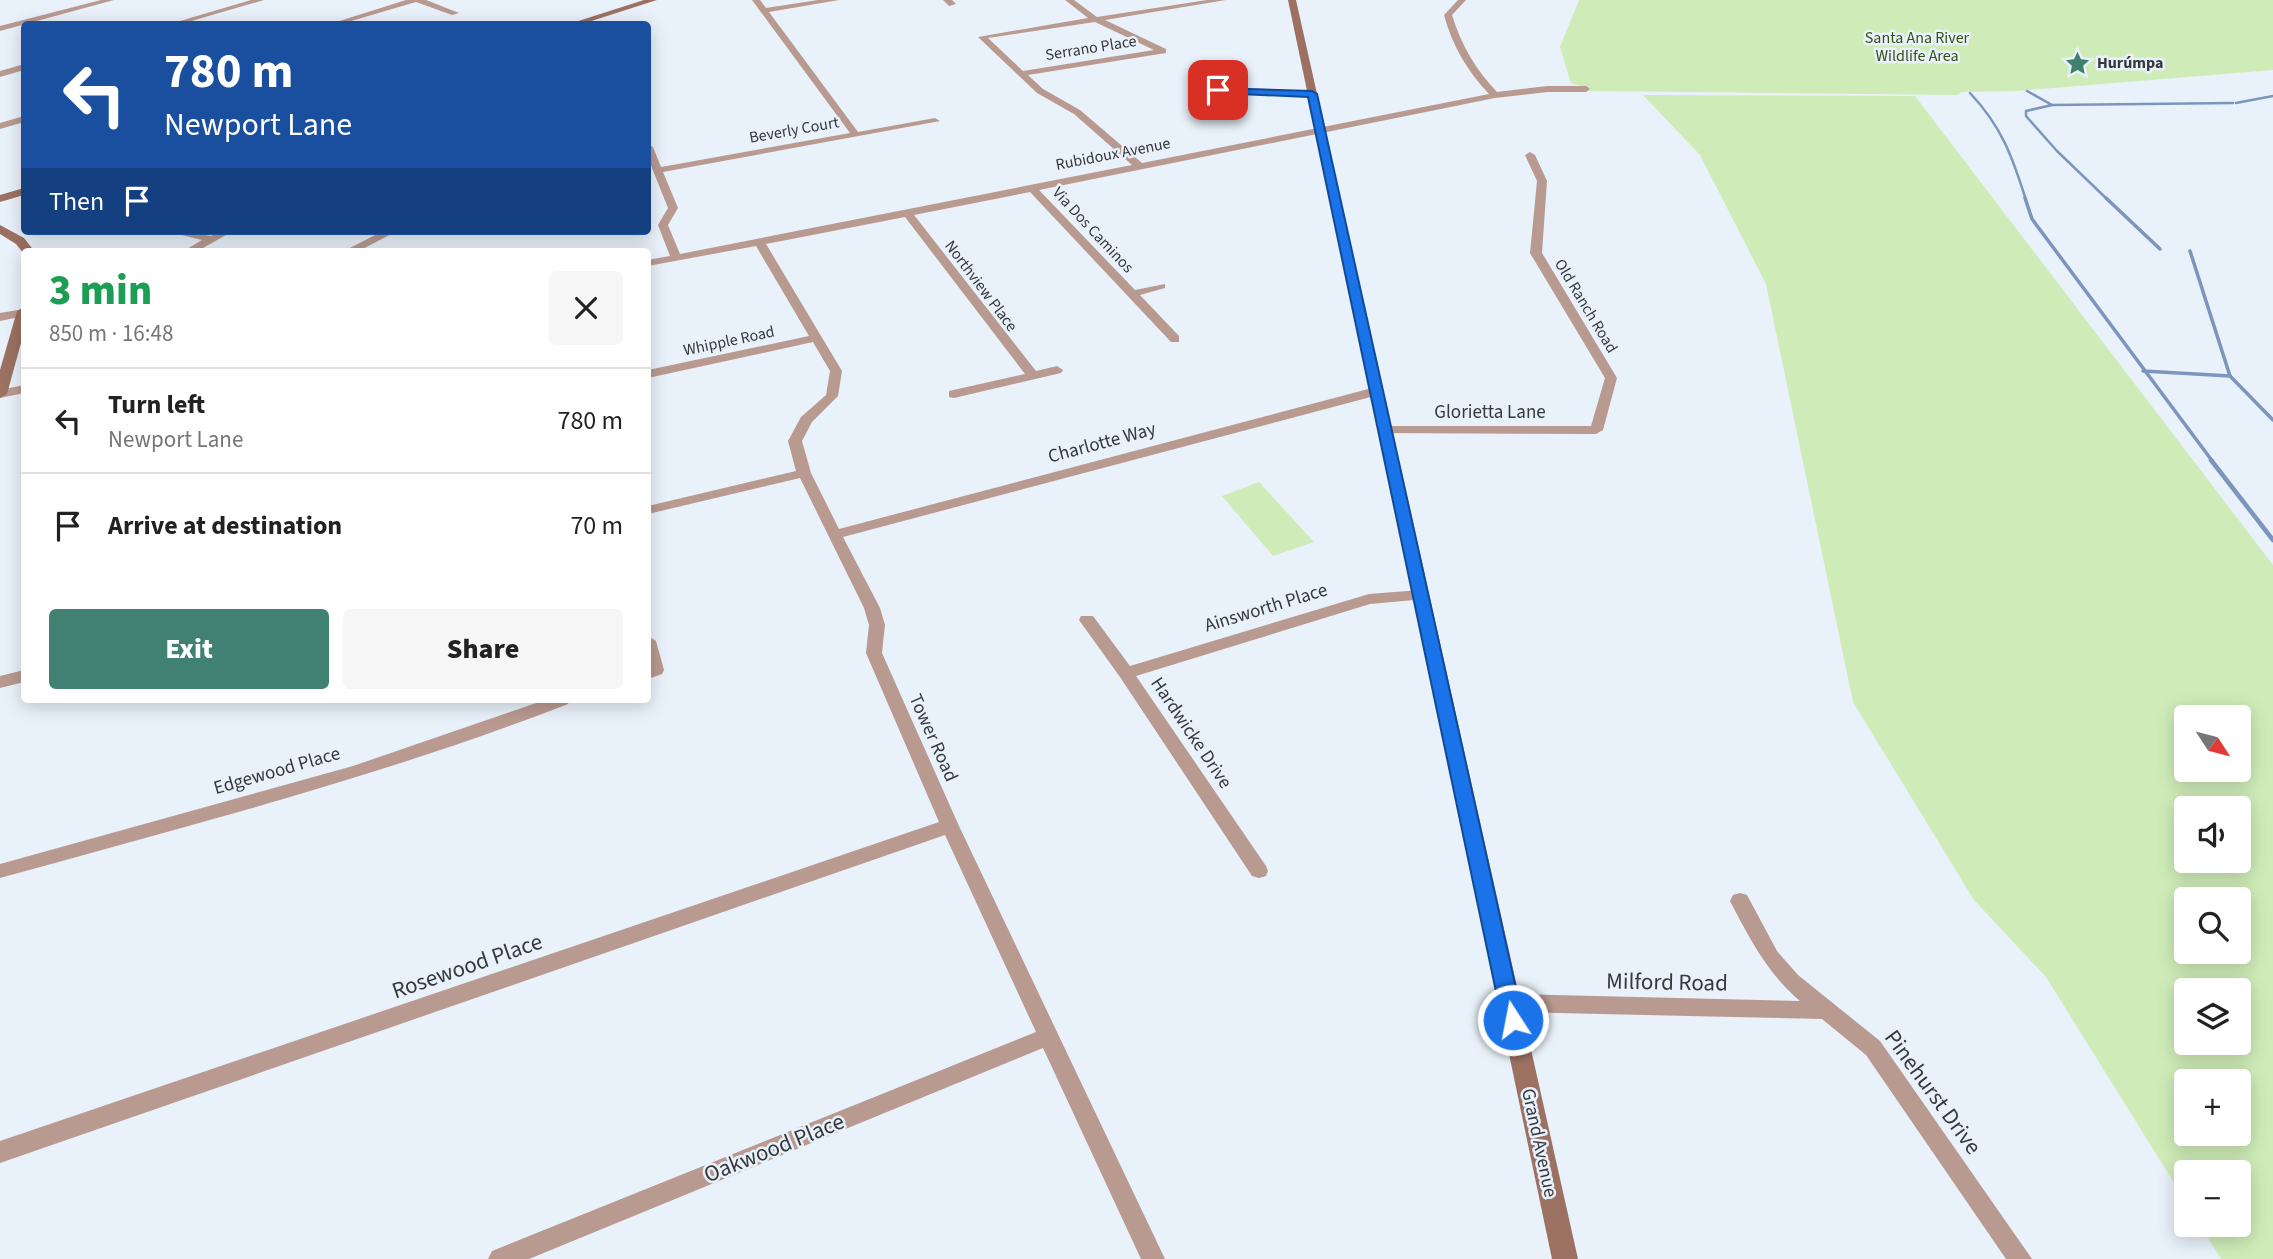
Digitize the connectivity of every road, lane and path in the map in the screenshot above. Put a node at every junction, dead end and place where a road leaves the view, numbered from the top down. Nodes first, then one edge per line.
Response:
1 (110, 0) edge
2 (260, 0) edge
3 (416, 0) edge
4 (653, 0) edge
5 (756, 0) edge
6 (835, 0) edge
7 (1069, 0) edge
8 (1222, 0) edge
9 (1292, 0) edge
10 (1462, 0) edge
11 (1186, 5) junction
12 (765, 10) junction
13 (1197, 12) dead end
14 (455, 13) dead end
15 (1093, 18) junction
16 (30, 21) edge
17 (185, 21) edge
18 (344, 21) edge
19 (584, 21) edge
20 (21, 23) edge
21 (0, 29) edge
22 (21, 68) edge
23 (1024, 73) junction
24 (0, 74) edge
25 (1586, 89) dead end
26 (1218, 90) dead end
27 (1312, 94) junction
28 (1495, 95) junction
29 (21, 120) edge
30 (936, 121) dead end
31 (0, 126) edge
32 (1320, 131) junction
33 (856, 135) junction
34 (651, 154) edge
35 (1530, 155) dead end
36 (1139, 166) junction
37 (660, 174) junction
38 (651, 179) edge
39 (1032, 188) junction
40 (21, 192) edge
41 (0, 199) edge
42 (907, 213) junction
43 (0, 229) edge
44 (195, 235) edge
45 (220, 235) edge
46 (384, 235) edge
47 (211, 239) junction
48 (760, 243) junction
49 (26, 248) edge
50 (195, 248) edge
51 (356, 248) edge
52 (676, 258) junction
53 (651, 262) edge
54 (1161, 286) dead end
55 (1132, 294) junction
56 (21, 313) edge
57 (0, 317) edge
58 (21, 322) edge
59 (817, 338) junction
60 (1175, 339) dead end
61 (1057, 370) dead end
62 (651, 373) edge
63 (1032, 376) junction
64 (21, 390) edge
65 (1377, 391) junction
66 (0, 394) edge
67 (954, 394) dead end
68 (1385, 430) junction
69 (1595, 430) joint
70 (804, 473) junction
71 (651, 509) edge
72 (837, 534) junction
73 (1420, 596) junction
74 (1087, 620) dead end
75 (651, 651) edge
76 (651, 672) edge
77 (1126, 673) junction
78 (21, 677) edge
79 (0, 682) edge
80 (555, 703) edge
81 (950, 826) junction
82 (0, 871) edge
83 (1259, 871) dead end
84 (1740, 901) dead end
85 (1510, 1003) junction
86 (1823, 1010) junction
87 (1049, 1036) junction
88 (0, 1152) edge
89 (500, 1259) edge
90 (1153, 1259) edge
91 (1564, 1259) edge
92 (2020, 1259) edge

1 - 16 street
2 - 17 street
3 - 14 street
3 - 18 street
4 - 19 street
5 - 12 street
6 - 12 street
7 - 15 street
8 - 11 street
9 - 27 street, Grand Avenue
10 - 28 street
11 - 13 street
11 - 15 street
12 - 33 street
15 - 23 street
15 - 23 street, Serrano Place
20 - 21 street
22 - 24 street
23 - 36 street
25 - 28 street, Rubidoux Avenue
26 - 27 street
27 - 32 street, Grand Avenue
28 - 32 street, Rubidoux Avenue
29 - 31 street
30 - 33 street, Beverly Court
32 - 36 street, Rubidoux Avenue
32 - 65 street, Grand Avenue
33 - 37 street, Beverly Court
34 - 37 street
35 - 69 street, Old Ranch Road
36 - 39 street, Rubidoux Avenue
37 - 38 street, Beverly Court
37 - 52 street
39 - 42 street, Rubidoux Avenue
39 - 55 street, Via Dos Caminos
40 - 41 street
42 - 48 street, Rubidoux Avenue
42 - 63 street, Northview Place
43 - 49 street
44 - 47 street
45 - 47 street
46 - 51 street
47 - 50 street
48 - 52 street, Rubidoux Avenue
48 - 59 street, Tower Road
52 - 53 street, Rubidoux Avenue
54 - 55 street, Via Dos Caminos
55 - 60 street, Via Dos Caminos
56 - 57 street
58 - 66 street
59 - 62 street, Whipple Road
59 - 70 street, Tower Road
61 - 63 street
63 - 67 street
64 - 66 street
65 - 68 street, Grand Avenue
65 - 72 street, Charlotte Way
68 - 69 street, Glorietta Lane
68 - 73 street, Grand Avenue
70 - 71 street
70 - 72 street, Tower Road
72 - 81 street, Tower Road
73 - 77 street, Ainsworth Place
73 - 85 street, Grand Avenue
74 - 77 street, Hardwicke Drive
75 - 76 street
77 - 83 street, Hardwicke Drive
78 - 79 street
80 - 82 street, Edgewood Place
81 - 87 street, Tower Road
81 - 88 street, Rosewood Place
84 - 86 street, Pinehurst Drive
85 - 86 street, Milford Road
85 - 91 street, Grand Avenue
86 - 92 street, Pinehurst Drive
87 - 89 street, Oakwood Place
87 - 90 street, Tower Road

